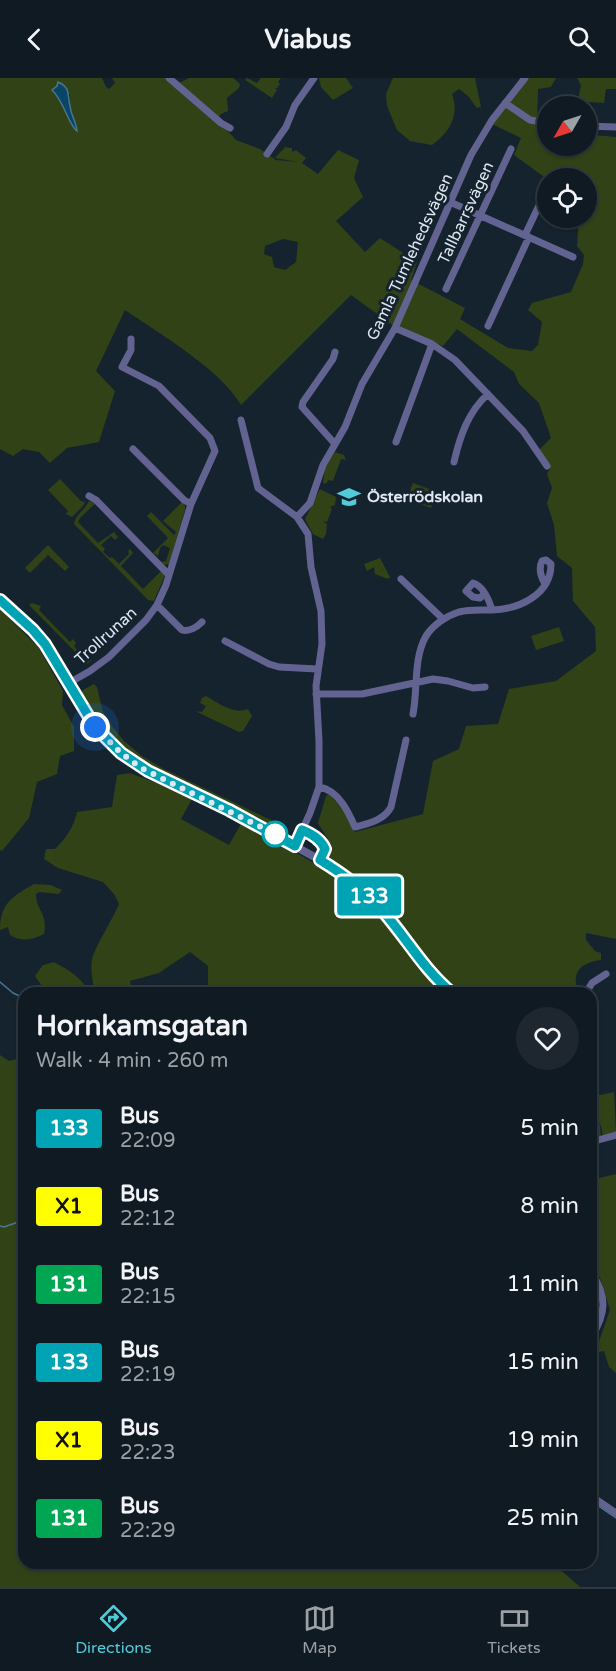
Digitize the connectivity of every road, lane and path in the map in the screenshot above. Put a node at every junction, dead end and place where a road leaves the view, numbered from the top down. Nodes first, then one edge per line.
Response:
1 (169, 78) edge
2 (314, 78) edge
3 (525, 78) edge
4 (505, 103) junction
5 (537, 121) edge
6 (597, 126) edge
7 (616, 127) edge
8 (231, 128) dead end
9 (511, 149) dead end
10 (267, 154) dead end
11 (450, 202) junction
12 (537, 212) edge
13 (480, 215) junction
14 (527, 236) junction
15 (573, 257) dead end
16 (446, 289) dead end
17 (488, 326) dead end
18 (395, 328) junction
19 (131, 339) dead end
20 (432, 344) junction
21 (335, 352) dead end
22 (488, 394) junction
23 (241, 420) dead end
24 (396, 441) dead end
25 (335, 444) junction
26 (133, 449) dead end
27 (454, 462) dead end
28 (547, 466) dead end
29 (89, 496) dead end
30 (191, 504) junction
31 (297, 517) junction
32 (169, 575) junction
33 (402, 579) dead end
34 (545, 584) dead end
35 (484, 594) dead end
36 (0, 600) edge
37 (157, 605) junction
38 (492, 610) junction
39 (443, 619) junction
40 (202, 622) dead end
41 (225, 641) dead end
42 (317, 669) junction
43 (416, 681) junction
44 (69, 683) junction
45 (485, 687) dead end
46 (316, 694) junction
47 (413, 714) dead end
48 (405, 740) dead end
49 (319, 787) junction
50 (295, 846) junction
51 (320, 860) joint
52 (606, 974) dead end
53 (446, 987) edge
54 (589, 987) edge
55 (616, 1135) edge
56 (597, 1140) edge
57 (597, 1282) edge
58 (597, 1326) edge
59 (597, 1500) edge
60 (616, 1512) edge

1 - 8 street
2 - 10 street
3 - 4 street, Gamla Tumlehedsvägen
4 - 5 street
4 - 11 street, Gamla Tumlehedsvägen
6 - 7 street
9 - 13 street, Tallbarrsvägen
11 - 13 street
11 - 18 street, Gamla Tumlehedsvägen
12 - 14 street
13 - 14 street
13 - 16 street, Tallbarrsvägen
14 - 15 street
14 - 17 street
18 - 20 street
18 - 25 street, Gamla Tumlehedsvägen
19 - 30 street, Trollrunan
20 - 22 street
20 - 24 street
21 - 25 street
22 - 27 street
22 - 28 street
23 - 31 street
25 - 31 street, Gamla Tumlehedsvägen
26 - 30 street
29 - 32 street
30 - 32 street, Trollrunan
31 - 42 street
32 - 37 street, Trollrunan
33 - 39 street
34 - 38 street
35 - 38 street
36 - 44 street
37 - 40 street, Trollrunan
37 - 44 street, Trollrunan
38 - 39 street
39 - 43 street
41 - 42 street
42 - 46 street
43 - 45 street
43 - 46 street
43 - 47 street
44 - 50 street
46 - 49 street
48 - 49 street
49 - 50 street
50 - 51 street
51 - 53 street
52 - 54 street
55 - 56 street
57 - 58 street
59 - 60 street

